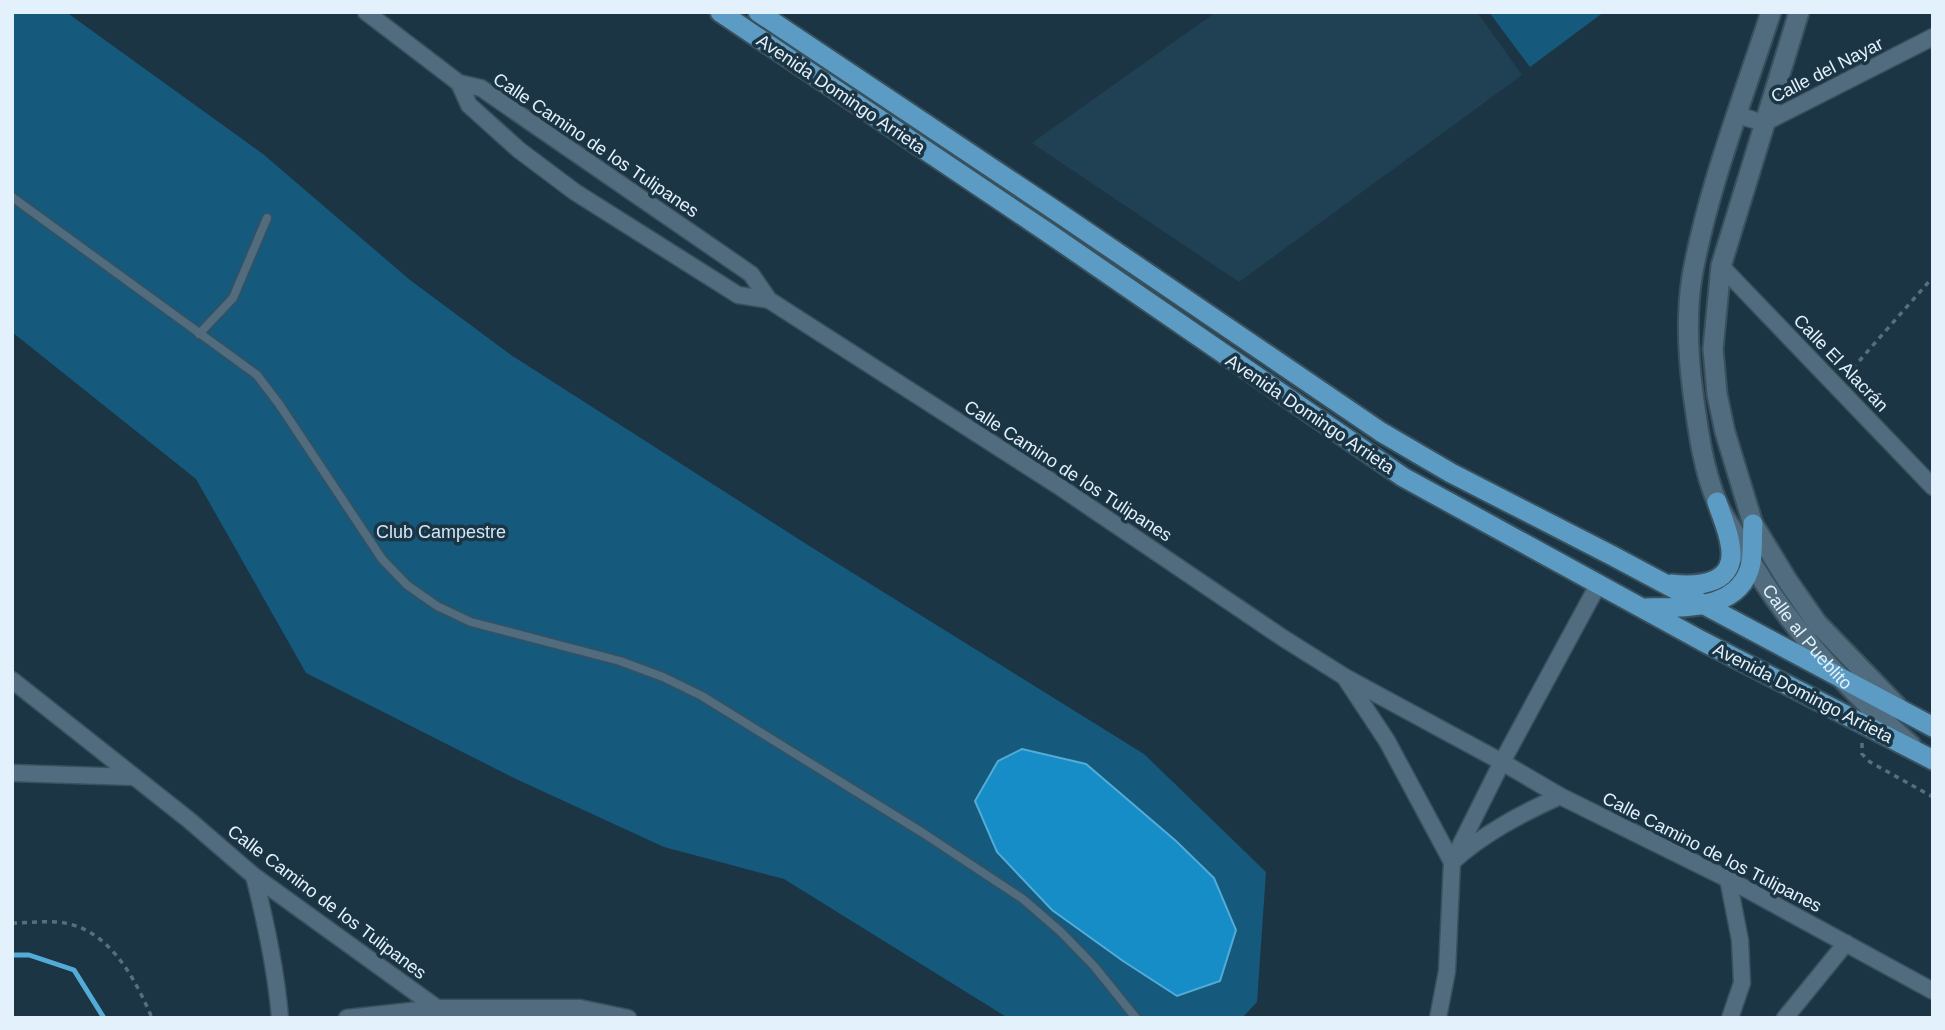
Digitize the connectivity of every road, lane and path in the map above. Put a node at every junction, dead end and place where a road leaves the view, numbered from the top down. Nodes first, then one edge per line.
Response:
1 (366, 12) edge
2 (720, 12) edge
3 (758, 12) edge
4 (1771, 12) edge
5 (1800, 12) edge
6 (1933, 37) edge
7 (459, 83) junction
8 (1737, 115) junction
9 (1764, 123) junction
10 (12, 197) edge
11 (1059, 213) junction
12 (267, 218) dead end
13 (1046, 232) junction
14 (1721, 266) junction
15 (1933, 277) edge
16 (769, 300) junction
17 (198, 334) junction
18 (1837, 386) junction
19 (1933, 487) edge
20 (1717, 502) junction
21 (1753, 524) junction
22 (1611, 555) junction
23 (1751, 563) junction
24 (1599, 583) junction
25 (1660, 583) junction
26 (1704, 604) junction
27 (1642, 608) junction
28 (1837, 676) junction
29 (1345, 677) junction
30 (12, 680) edge
31 (1900, 709) junction
32 (1867, 724) junction
33 (1933, 727) edge
34 (1928, 757) edge
35 (1502, 762) junction
36 (12, 773) edge
37 (133, 778) junction
38 (1560, 796) junction
39 (1933, 797) edge
40 (1452, 862) junction
41 (254, 876) junction
42 (1728, 880) junction
43 (12, 923) edge
44 (1846, 943) junction
45 (1933, 991) edge
46 (438, 1008) junction
47 (152, 1018) edge
48 (281, 1018) edge
49 (347, 1018) edge
50 (628, 1018) edge
51 (1136, 1018) edge
52 (1438, 1018) edge
53 (1730, 1018) edge
54 (1785, 1018) edge

1 - 7 street, Calle Camino de los Tulipanes
2 - 13 main road, Avenida Domingo Arrieta
3 - 11 main road, Avenida Domingo Arrieta
4 - 8 main road, Calle al Pueblito
5 - 9 main road, Calle al Pueblito
6 - 9 street, Calle del Nayar
7 - 16 street, Calle Camino de los Tulipanes
7 - 16 street, Calle Camino de los Tulipanes
8 - 9 street, Calle del Nayar
8 - 20 main road, Calle al Pueblito
9 - 14 main road, Calle al Pueblito
10 - 17 lane
11 - 13 main road
11 - 22 main road, Avenida Domingo Arrieta
12 - 17 lane
13 - 24 main road, Avenida Domingo Arrieta
14 - 18 street, Calle El Alacrán
14 - 21 main road, Calle al Pueblito
15 - 18 path
16 - 29 street, Calle Camino de los Tulipanes
17 - 51 lane
18 - 19 street, Calle El Alacrán
20 - 23 main road, Calle al Pueblito
20 - 25 main road
21 - 23 main road
21 - 31 main road, Calle al Pueblito
22 - 24 main road
22 - 25 main road, Avenida Domingo Arrieta
23 - 26 main road
23 - 28 main road, Calle al Pueblito
24 - 27 main road, Avenida Domingo Arrieta
24 - 35 street
25 - 26 main road, Avenida Domingo Arrieta
26 - 27 main road
26 - 28 main road, Avenida Domingo Arrieta
27 - 32 main road, Avenida Domingo Arrieta
28 - 31 main road, Avenida Domingo Arrieta
28 - 34 main road, Calle al Pueblito
29 - 35 street, Calle Camino de los Tulipanes
29 - 40 street, Calle Camino de los Tulipanes
30 - 37 street, Calle Camino de los Tulipanes
31 - 33 main road, Avenida Domingo Arrieta
32 - 34 main road, Avenida Domingo Arrieta
32 - 39 path
35 - 38 street, Calle Camino de los Tulipanes
35 - 40 street
36 - 37 street
37 - 41 street, Calle Camino de los Tulipanes
38 - 40 street
38 - 42 street, Calle Camino de los Tulipanes
40 - 52 street
41 - 46 street, Calle Camino de los Tulipanes
41 - 48 street
42 - 44 street, Calle Camino de los Tulipanes
42 - 53 street
43 - 47 path
44 - 45 street, Calle Camino de los Tulipanes
44 - 54 street
46 - 49 street
46 - 50 street

